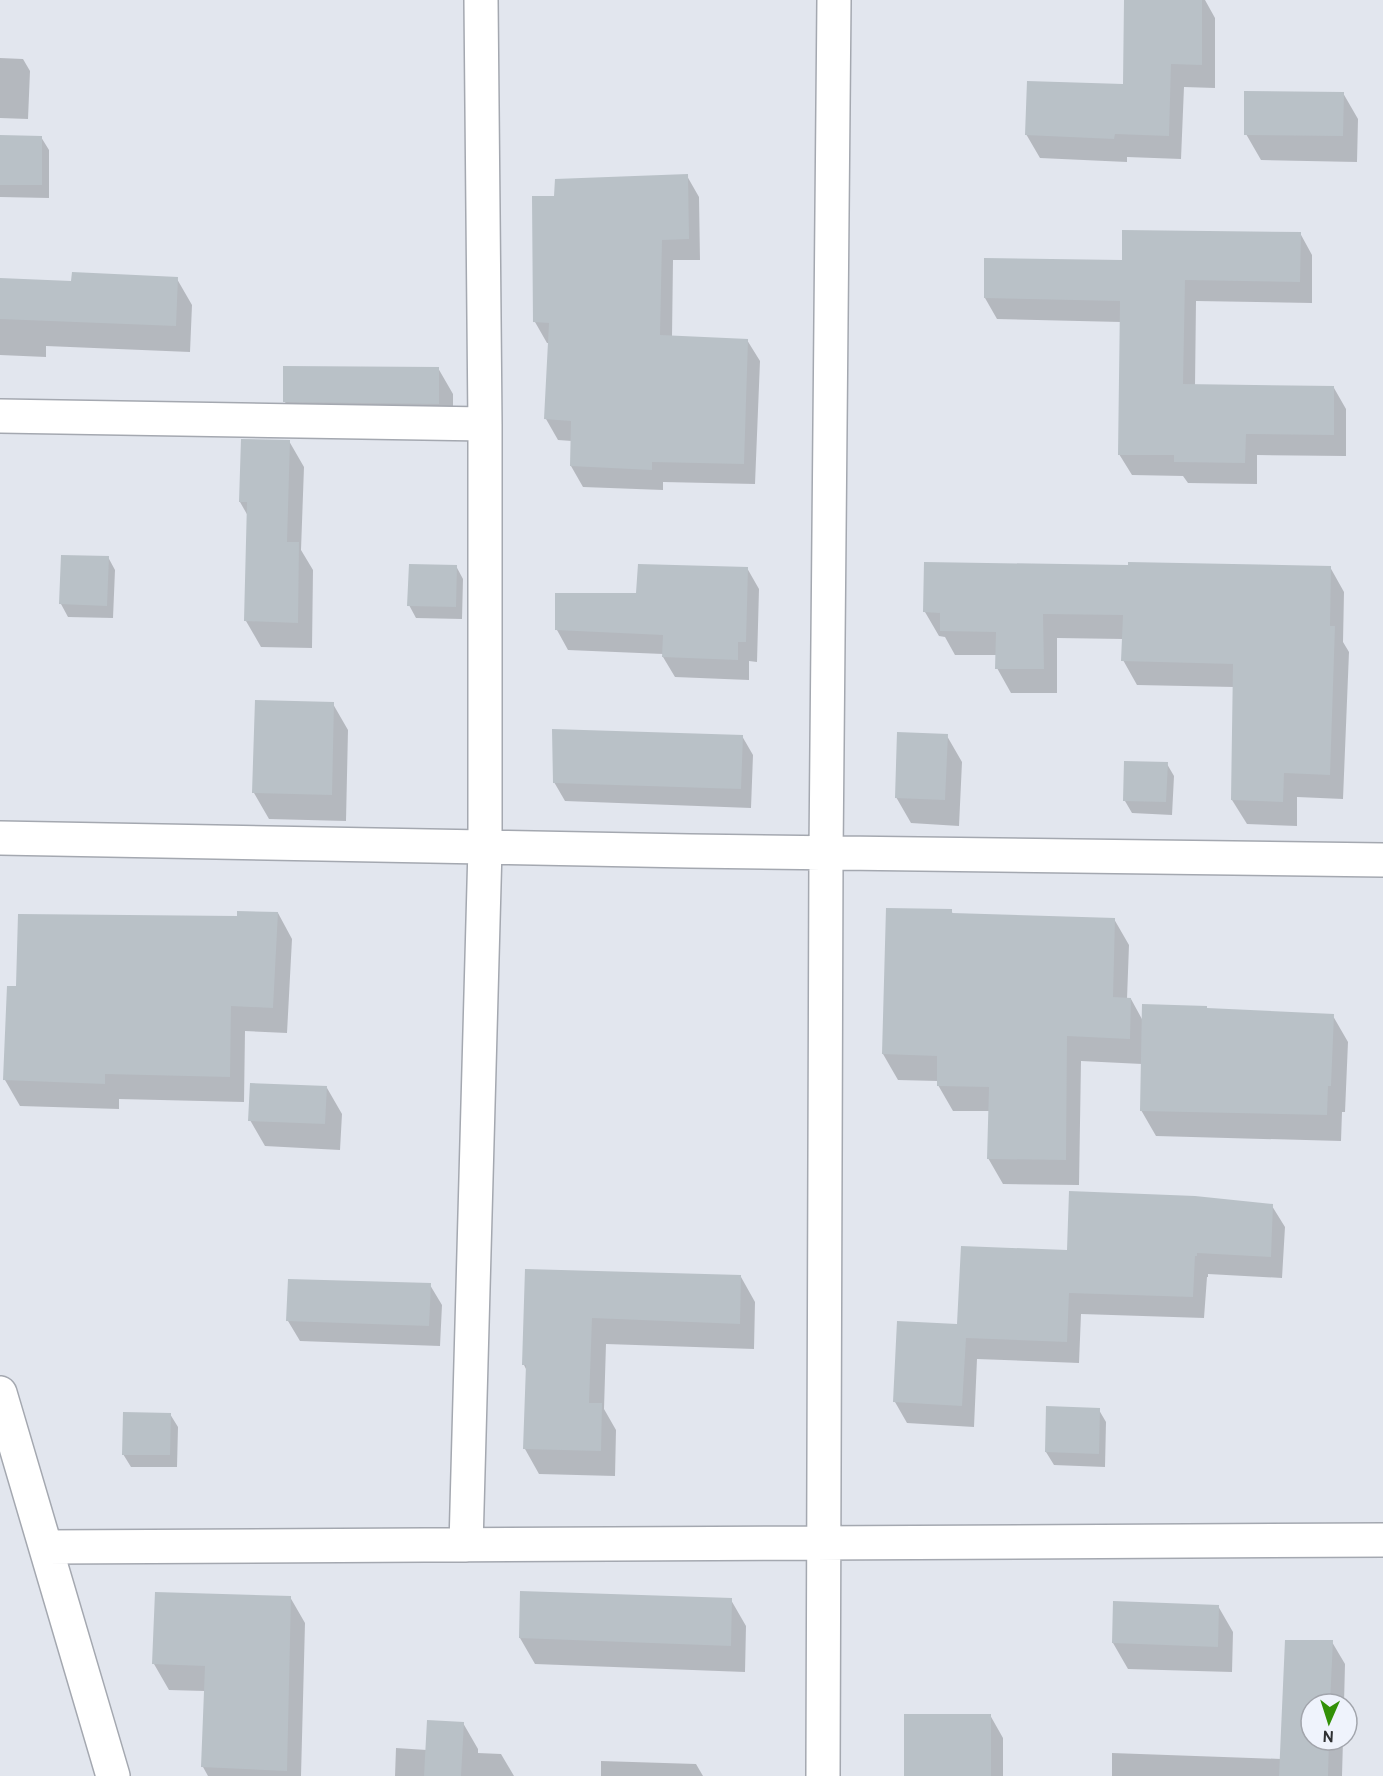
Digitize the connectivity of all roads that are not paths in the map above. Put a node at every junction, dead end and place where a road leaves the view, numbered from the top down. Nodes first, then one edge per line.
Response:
1 (482, 0) edge
2 (834, 0) edge
3 (0, 416) edge
4 (485, 424) junction
5 (0, 838) edge
6 (485, 848) junction
7 (826, 852) junction
8 (1383, 860) edge
9 (0, 1393) edge
10 (1383, 1540) edge
11 (824, 1543) junction
12 (466, 1545) junction
13 (46, 1547) junction
14 (113, 1776) edge
15 (823, 1776) edge

1 - 4 street
2 - 7 street
3 - 4 street
4 - 6 street
5 - 6 street
6 - 7 street
6 - 12 street
7 - 8 street
7 - 11 street
9 - 13 street
10 - 11 street
11 - 12 street
11 - 15 street
12 - 13 street
13 - 14 street

